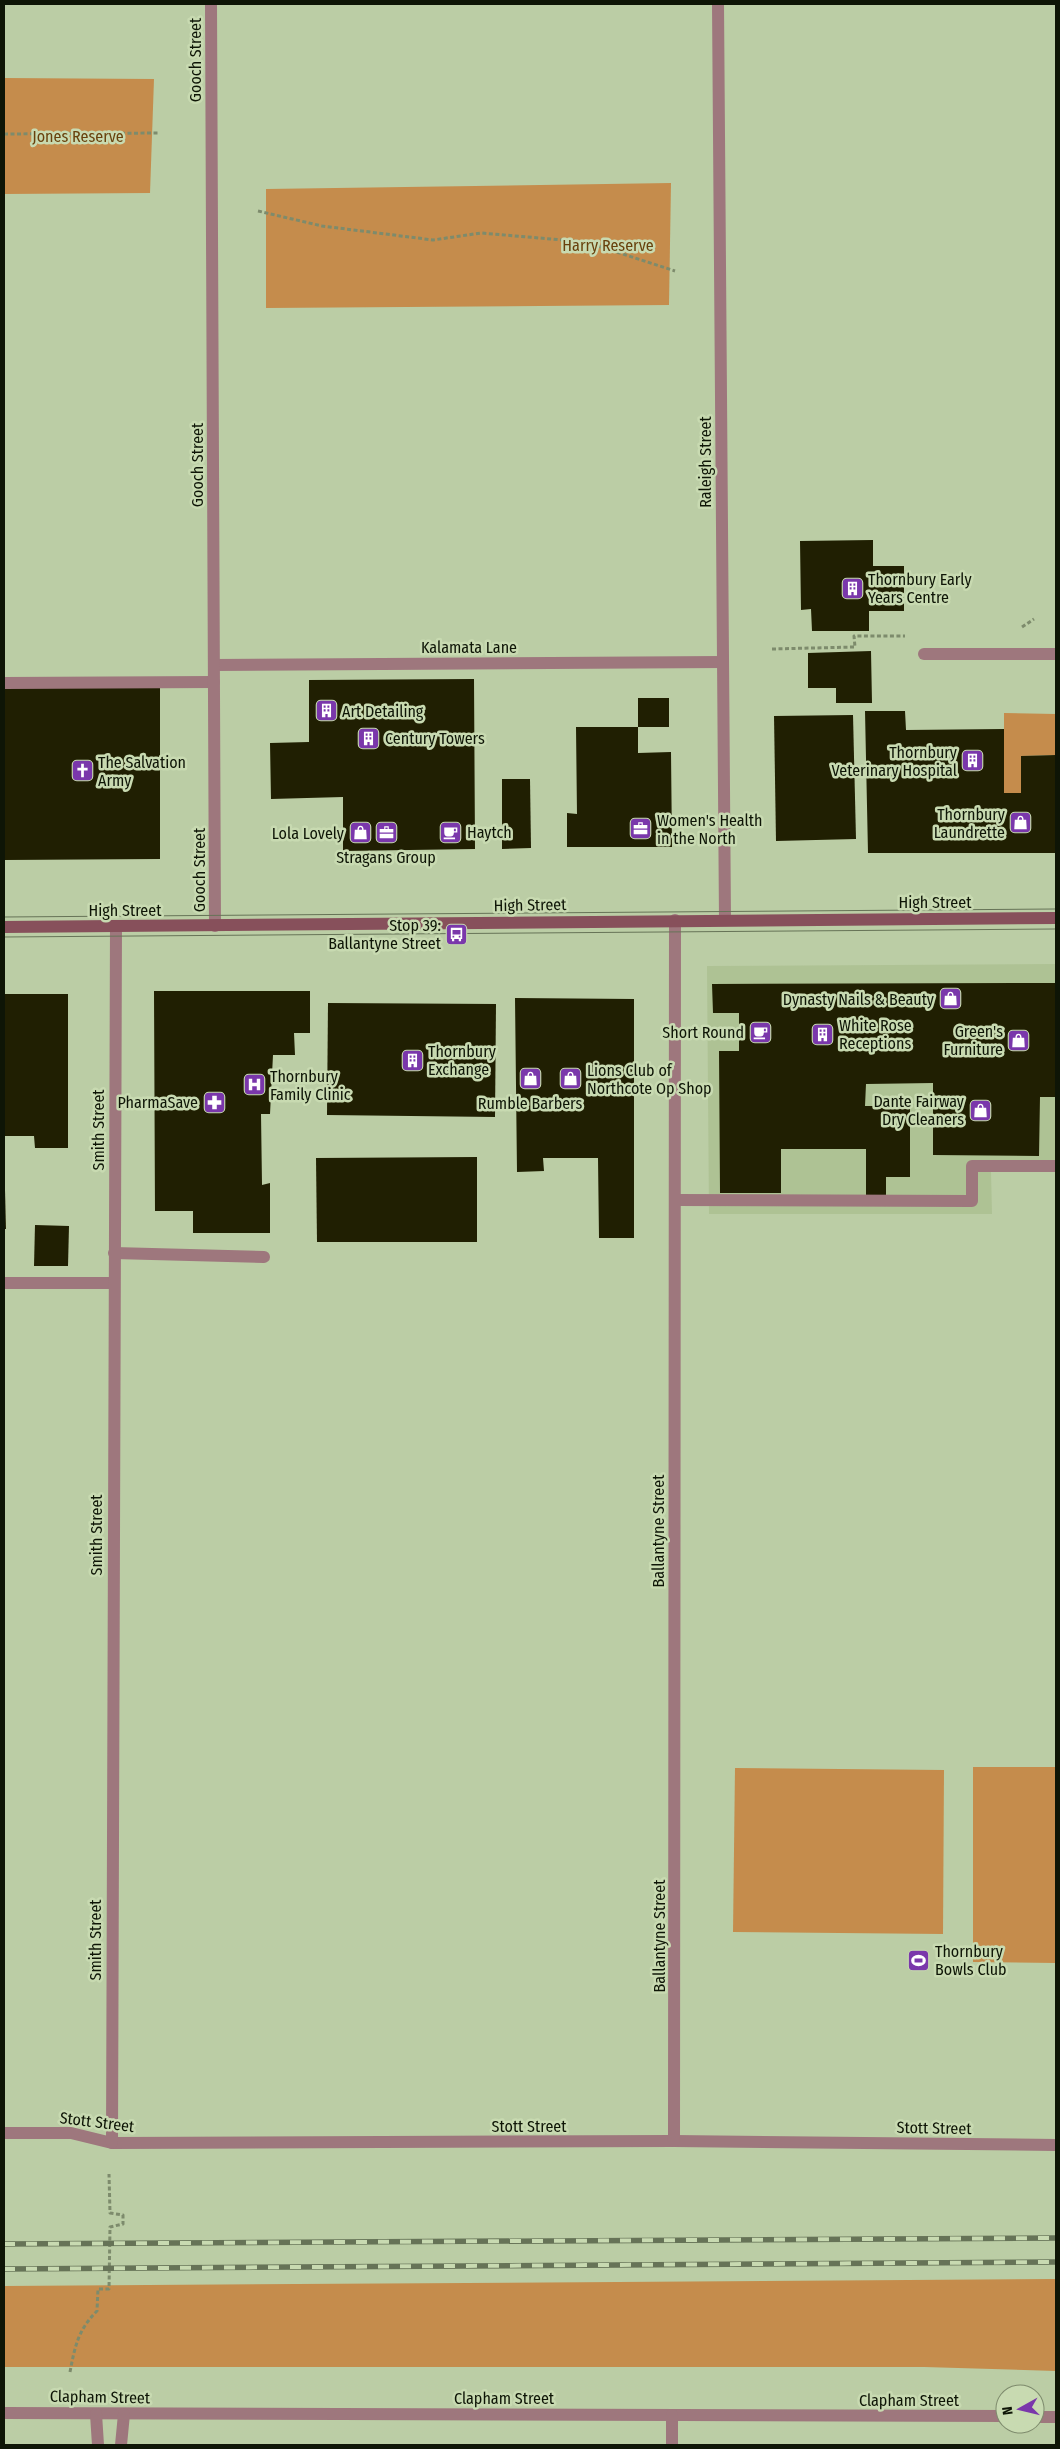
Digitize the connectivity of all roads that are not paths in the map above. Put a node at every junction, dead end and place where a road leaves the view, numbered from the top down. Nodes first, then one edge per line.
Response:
1 (211, 4) edge
2 (718, 4) edge
3 (924, 654) road end
4 (1056, 654) edge
5 (723, 662) junction
6 (214, 665) junction
7 (214, 682) junction
8 (4, 683) edge
9 (1056, 918) edge
10 (676, 920) junction
11 (725, 920) junction
12 (116, 926) junction
13 (215, 926) junction
14 (4, 927) edge
15 (1056, 1166) edge
16 (674, 1200) junction
17 (114, 1253) junction
18 (264, 1257) dead end
19 (113, 1283) junction
20 (4, 1284) edge
21 (4, 2133) edge
22 (674, 2141) junction
23 (112, 2143) junction
24 (1056, 2145) edge
25 (4, 2413) edge
26 (96, 2414) junction
27 (124, 2414) junction
28 (672, 2415) junction
29 (995, 2416) edge
30 (98, 2445) edge
31 (121, 2445) edge
32 (672, 2445) edge

1 - 6 street, Gooch Street
2 - 5 street, Raleigh Street
3 - 4 street
5 - 6 street, Kalamata Lane
5 - 11 street, Raleigh Street
6 - 7 street, Gooch Street
7 - 8 street
7 - 13 street, Gooch Street
9 - 11 main road, High Street
10 - 11 main road, High Street
10 - 13 main road, High Street
10 - 16 street, Ballantyne Street
12 - 13 main road, High Street
12 - 14 main road, High Street
12 - 17 street, Smith Street
15 - 16 street
16 - 22 street, Ballantyne Street
17 - 18 street
17 - 19 street, Smith Street
19 - 20 street
19 - 23 street, Smith Street
21 - 23 street, Stott Street
22 - 23 street, Stott Street
22 - 24 street, Stott Street
25 - 26 street, Clapham Street
26 - 27 street, Clapham Street
26 - 30 street
27 - 28 street, Clapham Street
27 - 31 street
28 - 29 street, Clapham Street
28 - 32 street

